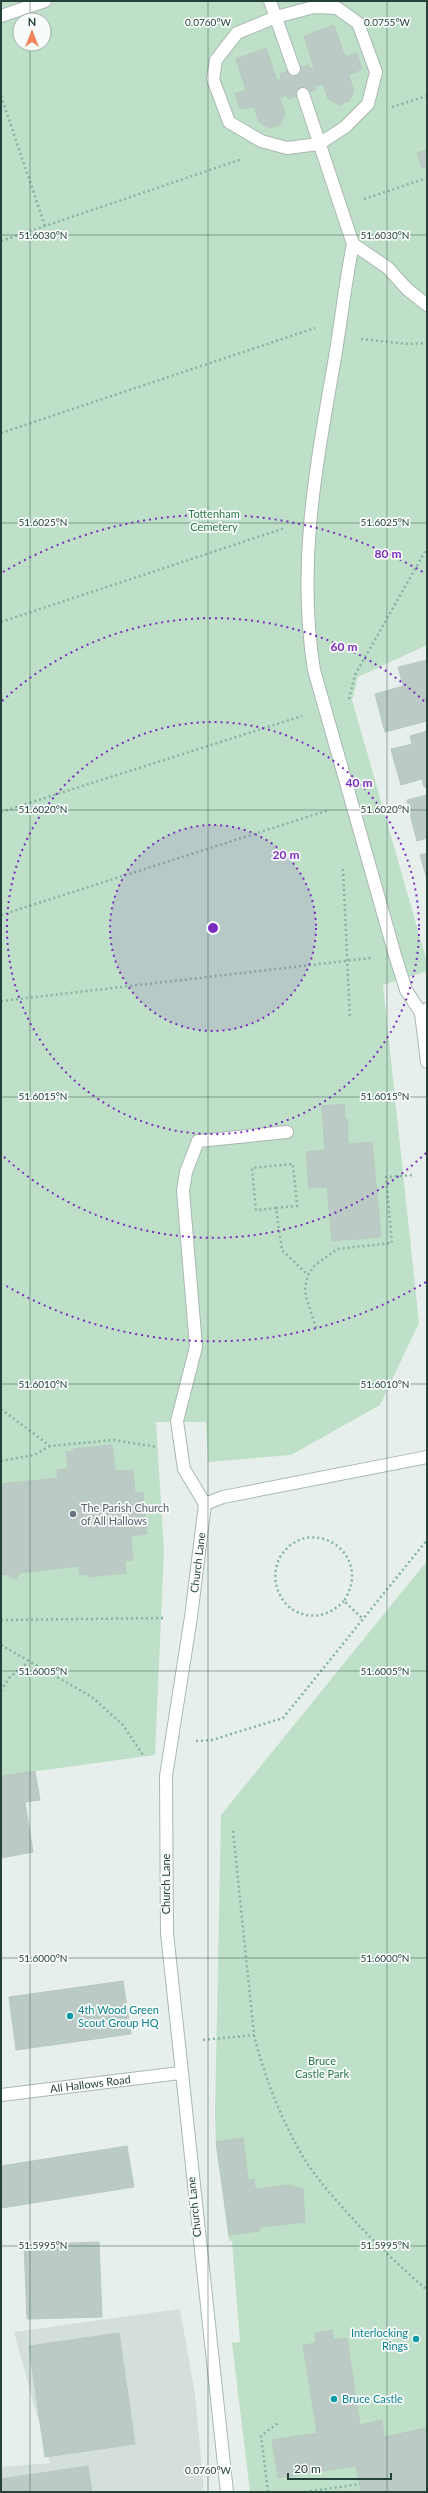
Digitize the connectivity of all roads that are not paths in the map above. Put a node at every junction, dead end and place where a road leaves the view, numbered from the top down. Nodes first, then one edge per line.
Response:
1 (45, 1) edge
2 (270, 1) edge
3 (1, 16) edge
4 (276, 17) junction
5 (294, 70) dead end
6 (302, 94) dead end
7 (319, 144) junction
8 (353, 244) junction
9 (427, 305) edge
10 (424, 1011) edge
11 (427, 1062) edge
12 (287, 1132) dead end
13 (427, 1457) edge
14 (204, 1504) junction
15 (180, 2073) junction
16 (1, 2096) edge
17 (227, 2492) edge

1 - 3 street
2 - 4 street
4 - 5 street
4 - 7 street
4 - 7 street
6 - 7 street
7 - 8 street
8 - 9 street
8 - 10 street
10 - 11 street
12 - 14 street
13 - 14 street
14 - 15 street, Church Lane
15 - 16 street, All Hallows Road
15 - 17 street, Church Lane

